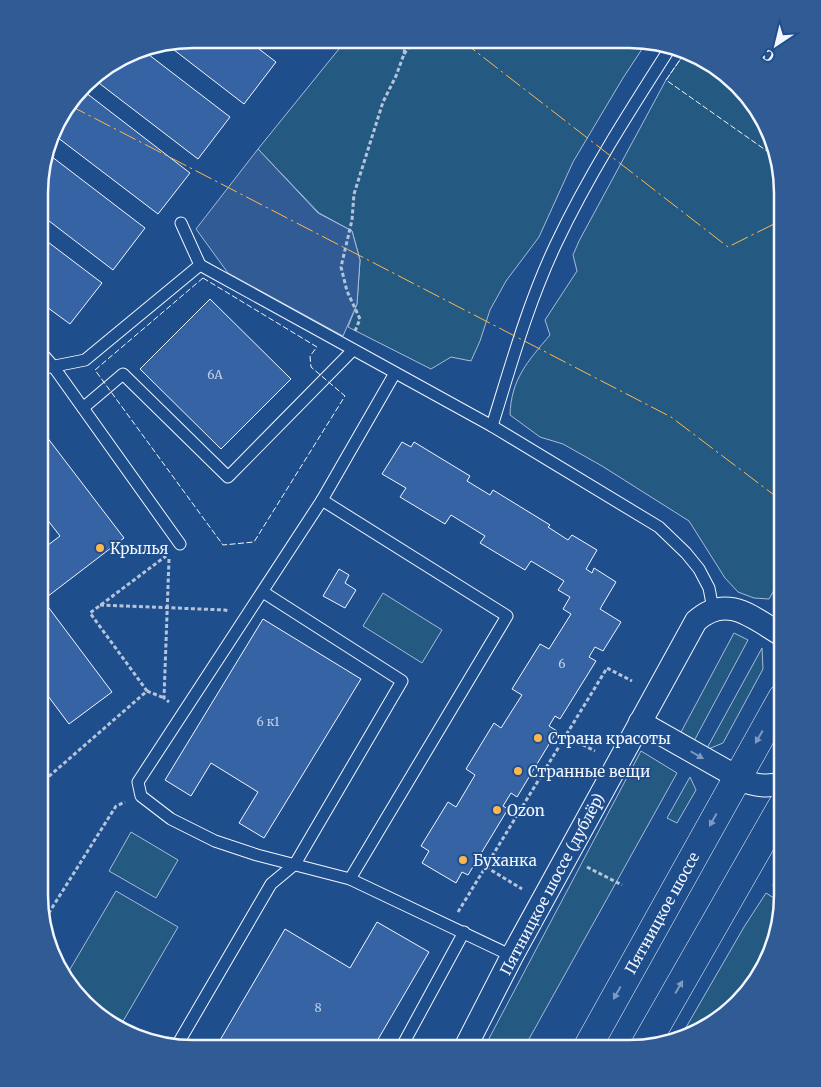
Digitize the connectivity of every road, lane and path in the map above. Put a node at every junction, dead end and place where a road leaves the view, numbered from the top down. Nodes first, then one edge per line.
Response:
1 (405, 48) edge
2 (408, 48) edge
3 (667, 52) edge
4 (404, 54) junction
5 (181, 223) dead end
6 (200, 265) junction
7 (351, 349) junction
8 (48, 360) edge
9 (53, 366) junction
10 (48, 367) edge
11 (395, 374) junction
12 (83, 408) junction
13 (492, 426) junction
14 (322, 500) junction
15 (180, 544) dead end
16 (263, 592) junction
17 (100, 605) junction
18 (167, 608) junction
19 (713, 609) junction
20 (243, 621) junction
21 (773, 630) edge
22 (632, 681) dead end
23 (146, 691) junction
24 (164, 698) junction
25 (184, 712) junction
26 (773, 713) edge
27 (640, 722) junction
28 (565, 736) junction
29 (594, 751) dead end
30 (48, 777) edge
31 (736, 777) junction
32 (773, 785) edge
33 (141, 796) junction
34 (773, 822) edge
35 (295, 864) junction
36 (583, 864) dead end
37 (486, 866) junction
38 (350, 879) junction
39 (622, 886) dead end
40 (522, 888) dead end
41 (49, 911) edge
42 (450, 925) junction
43 (464, 932) junction
44 (512, 956) junction
45 (650, 1038) edge
46 (181, 1039) edge
47 (405, 1040) edge
48 (469, 1040) edge
49 (591, 1040) edge

1 - 4 path
2 - 4 path
3 - 13 lane
4 - 7 path
5 - 6 lane
6 - 7 lane
6 - 9 lane
7 - 11 lane
7 - 12 lane
8 - 9 lane
9 - 10 lane
9 - 12 lane
11 - 13 lane
11 - 14 lane
12 - 15 lane
13 - 19 lane
14 - 16 lane
14 - 38 lane
16 - 20 lane
16 - 35 lane
17 - 18 path
17 - 18 path
17 - 23 path
18 - 20 path
18 - 24 path
19 - 21 street
19 - 27 street, Пятницкое шоссе (дублёр)
20 - 25 lane
22 - 28 path
23 - 24 path
23 - 30 path
24 - 25 path
25 - 33 lane
26 -> 31 main road, Пятницкое шоссе
27 -> 31 street
27 - 44 street, Пятницкое шоссе (дублёр)
28 - 29 path
28 - 37 path
31 - 32 street
31 -> 49 main road, Пятницкое шоссе
33 - 35 lane
33 - 41 path
45 -> 34 main road
35 - 38 lane
35 - 46 lane
36 - 39 path
37 - 40 path
37 - 42 path
38 - 42 lane
42 - 43 lane
43 - 44 lane
43 - 47 lane
44 - 48 street, Пятницкое шоссе (дублёр)

